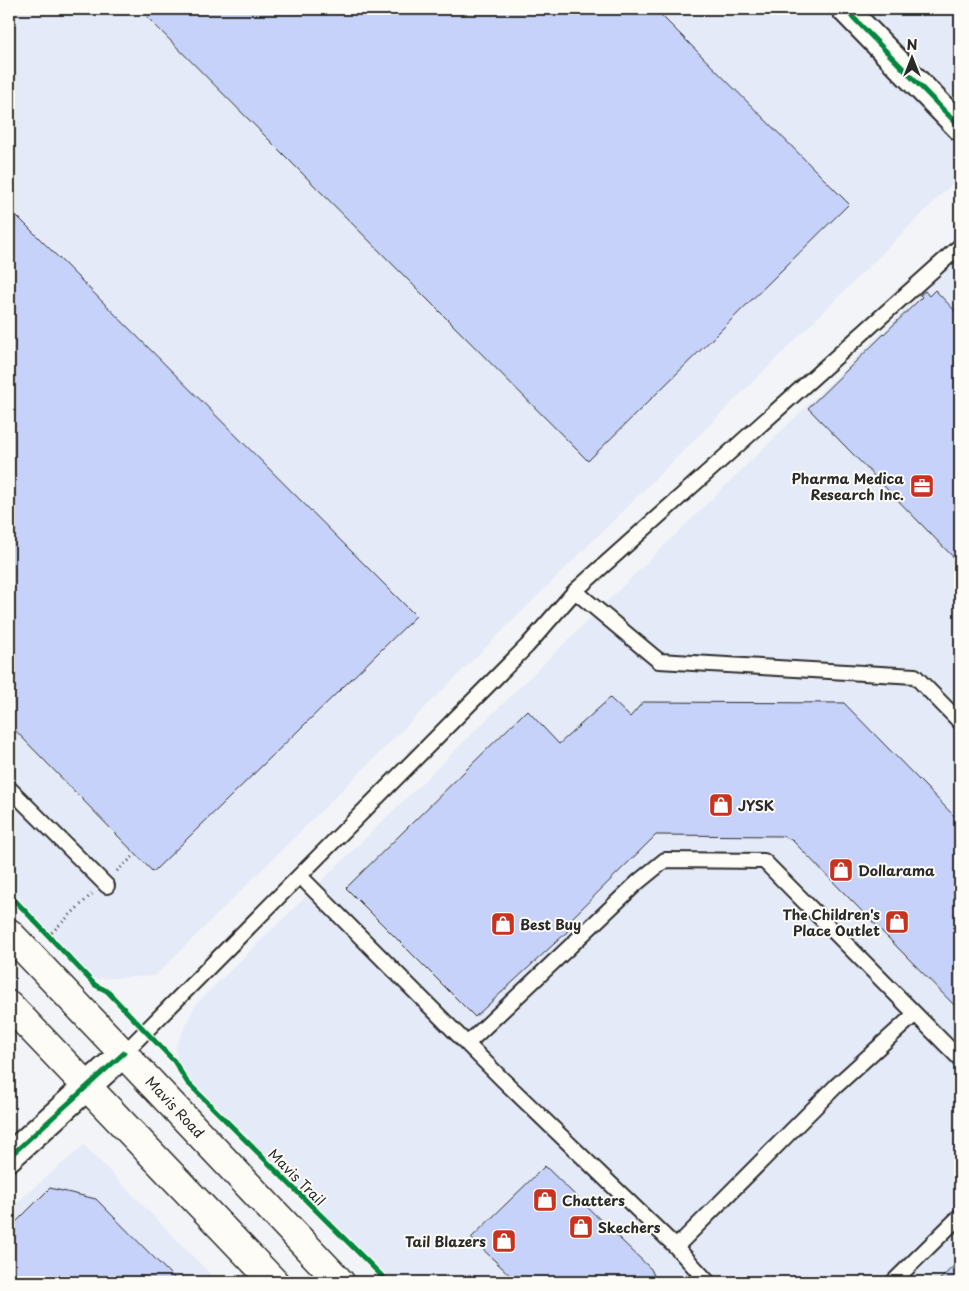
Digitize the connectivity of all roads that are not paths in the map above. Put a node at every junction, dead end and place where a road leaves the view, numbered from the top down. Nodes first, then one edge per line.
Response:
1 (845, 9) edge
2 (960, 127) edge
3 (960, 246) edge
4 (575, 592) junction
5 (960, 722) edge
6 (9, 788) edge
7 (300, 876) junction
8 (107, 886) dead end
9 (9, 933) edge
10 (9, 1005) edge
11 (915, 1014) junction
12 (467, 1044) junction
13 (124, 1053) junction
14 (960, 1059) edge
15 (88, 1087) junction
16 (9, 1157) edge
17 (960, 1216) edge
18 (676, 1247) junction
19 (274, 1282) edge
20 (340, 1282) edge
21 (708, 1282) edge
22 (893, 1282) edge

1 - 2 street
3 - 4 lane
4 - 5 lane
4 - 7 lane
6 - 8 lane
7 - 12 lane
7 - 13 lane
9 - 13 main road, Mavis Road
10 - 15 main road
11 - 12 lane
11 - 14 lane
11 - 18 lane
12 - 18 lane
13 - 15 street
13 - 20 main road, Mavis Road
15 - 16 street
15 - 19 main road
17 - 22 lane
18 - 21 lane

